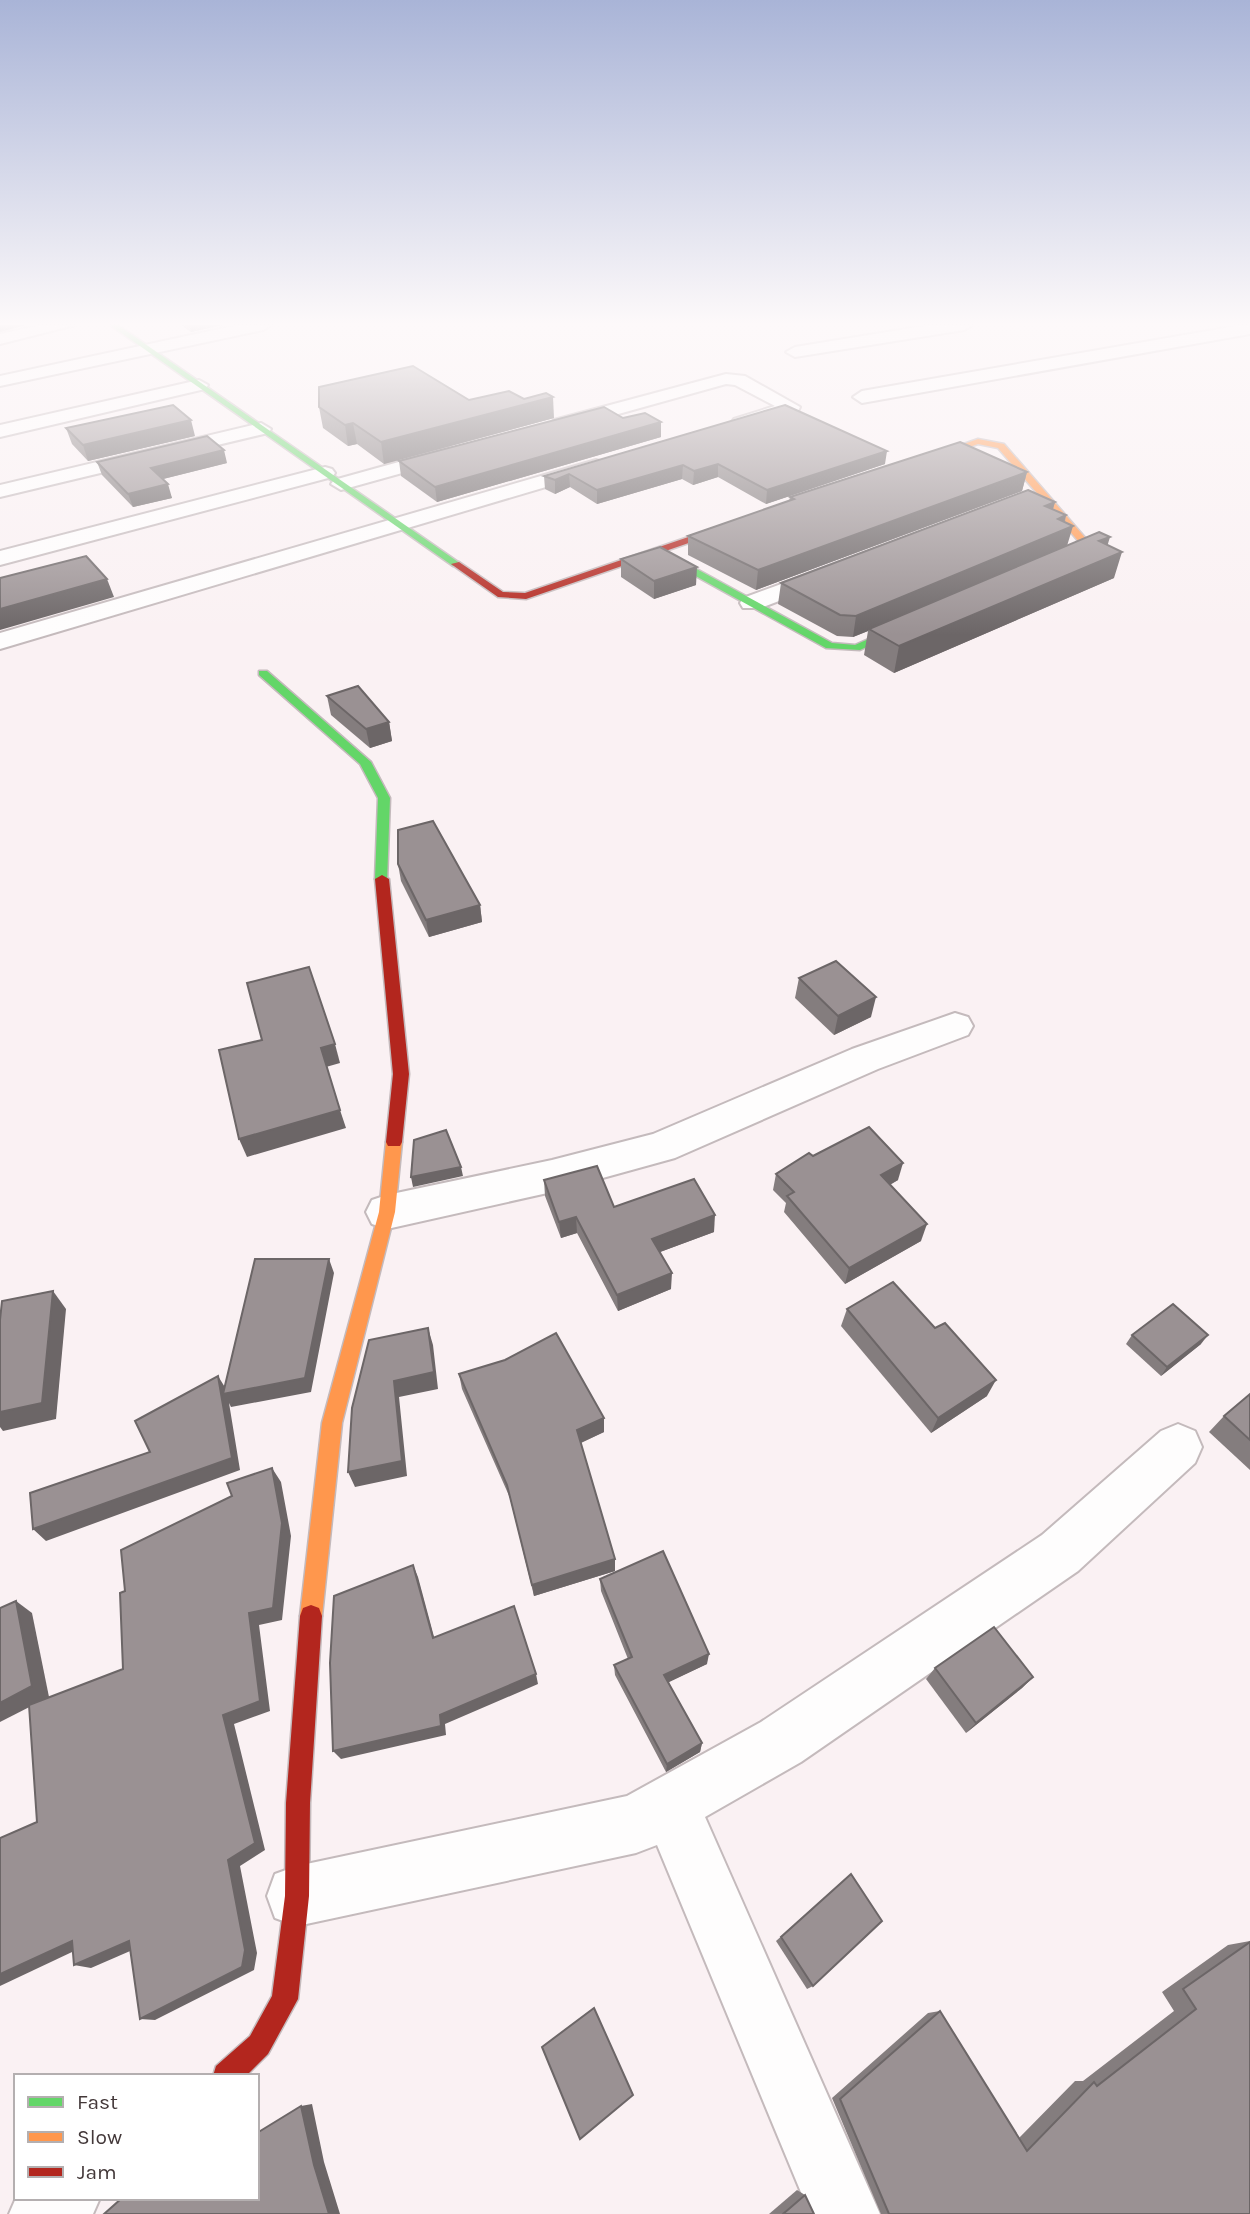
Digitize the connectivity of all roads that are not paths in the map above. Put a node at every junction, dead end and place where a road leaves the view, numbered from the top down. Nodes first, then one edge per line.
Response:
1 (723, 428) edge
2 (261, 429) joint
3 (718, 430) edge
4 (462, 451) edge
5 (611, 461) edge
6 (901, 467) edge
7 (333, 478) junction
8 (0, 491) edge
9 (1042, 493) junction
10 (1017, 503) edge
11 (760, 516) edge
12 (398, 524) junction
13 (657, 551) junction
14 (0, 558) edge
15 (853, 565) edge
16 (1030, 573) edge
17 (752, 603) junction
18 (930, 616) edge
19 (0, 641) edge
20 (263, 673) dead end
21 (955, 1026) dead end
22 (387, 1212) junction
23 (1178, 1447) dead end
24 (670, 1805) junction
25 (297, 1896) junction
26 (228, 2074) edge
27 (62, 2200) edge
28 (44, 2214) edge
29 (845, 2214) edge

1 - 3 street
2 - 7 street
2 - 8 street
4 - 7 street
5 - 12 street
6 - 9 street
7 - 12 street
7 - 14 street
9 - 10 street
9 - 16 street
11 - 13 street
12 - 13 street
12 - 19 street
13 - 17 street
15 - 17 street
17 - 18 street
20 - 22 street
21 - 22 street
22 - 25 street
23 - 24 street
24 - 25 street
24 - 29 street
25 - 26 street
27 - 28 street

